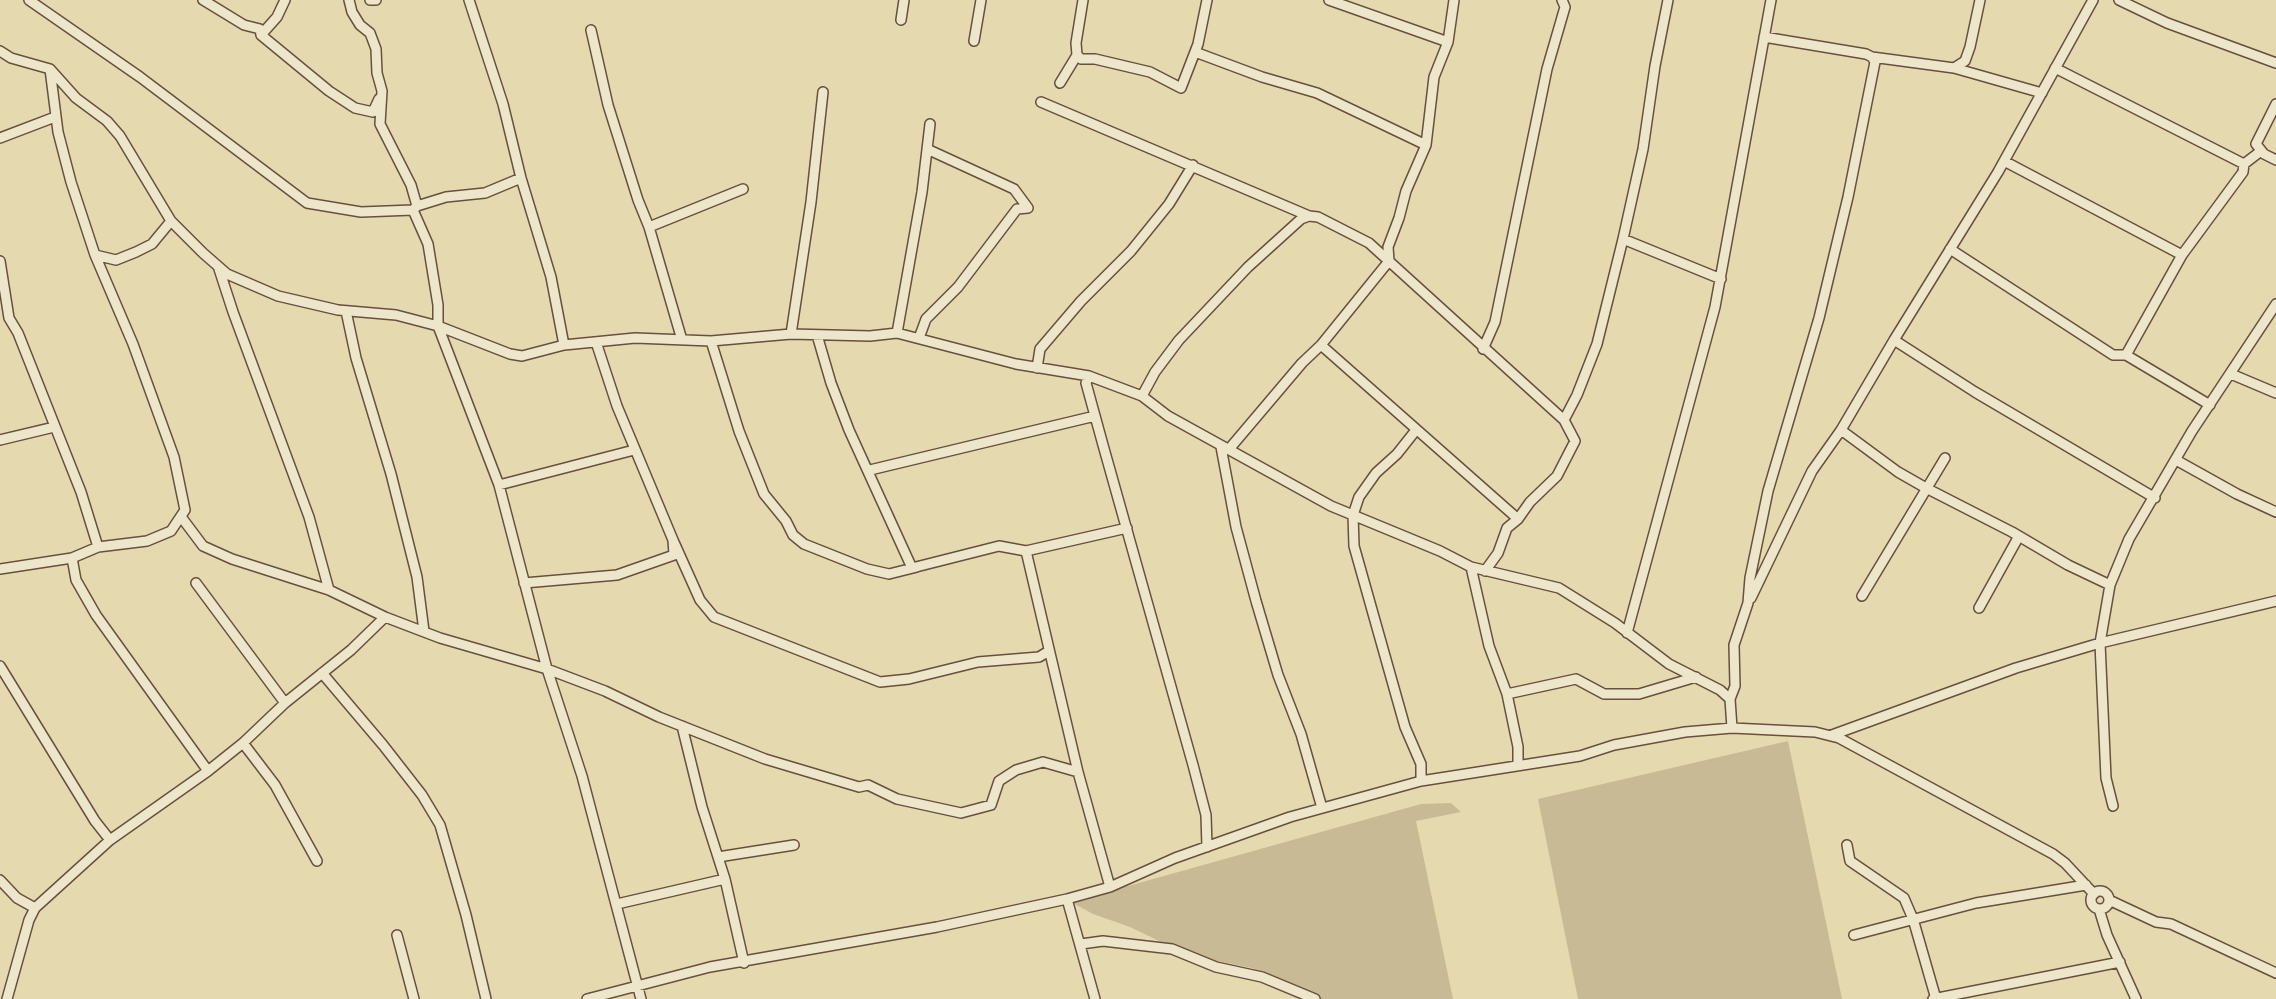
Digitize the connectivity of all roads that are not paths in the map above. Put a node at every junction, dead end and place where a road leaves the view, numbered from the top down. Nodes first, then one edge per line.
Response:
1 (29, 0) edge
2 (203, 0) edge
3 (285, 0) edge
4 (349, 0) edge
5 (370, 0) edge
6 (376, 0) edge
7 (469, 0) edge
8 (904, 0) edge
9 (981, 0) edge
10 (1083, 0) edge
11 (1207, 0) edge
12 (1329, 0) edge
13 (1454, 0) edge
14 (1562, 0) edge
15 (1668, 0) edge
16 (1771, 0) edge
17 (1980, 0) edge
18 (2092, 0) edge
19 (2119, 0) edge
20 (1348, 3) edge
21 (902, 20) dead end
22 (591, 30) dead end
23 (261, 35) junction
24 (1764, 37) junction
25 (974, 41) dead end
26 (1448, 42) junction
27 (0, 51) edge
28 (1196, 52) junction
29 (1077, 55) junction
30 (1872, 57) junction
31 (2276, 63) edge
32 (1954, 68) junction
33 (2055, 68) junction
34 (50, 69) junction
35 (1060, 83) dead end
36 (382, 91) junction
37 (823, 92) dead end
38 (2042, 93) junction
39 (1041, 102) dead end
40 (2276, 104) edge
41 (373, 112) junction
42 (55, 117) junction
43 (380, 124) junction
44 (930, 124) dead end
45 (0, 138) edge
46 (1426, 145) junction
47 (927, 149) junction
48 (2261, 151) junction
49 (2276, 160) edge
50 (2004, 161) junction
51 (2244, 164) junction
52 (1193, 165) junction
53 (521, 178) junction
54 (743, 189) dead end
55 (415, 208) junction
56 (1309, 216) junction
57 (171, 221) junction
58 (649, 226) junction
59 (1623, 239) junction
60 (1950, 249) junction
61 (95, 255) junction
62 (2182, 255) junction
63 (0, 261) edge
64 (1389, 261) junction
65 (219, 267) junction
66 (1721, 279) junction
67 (2276, 303) edge
68 (2, 307) edge
69 (346, 310) junction
70 (438, 326) junction
71 (897, 333) junction
72 (791, 334) junction
73 (817, 335) junction
74 (919, 338) junction
75 (1893, 339) junction
76 (682, 340) junction
77 (711, 341) junction
78 (596, 342) junction
79 (564, 345) junction
80 (1321, 345) junction
81 (1483, 349) junction
82 (2126, 355) junction
83 (1037, 368) junction
84 (2231, 374) junction
85 (1089, 376) junction
86 (2276, 393) edge
87 (1142, 396) junction
88 (2210, 405) junction
89 (1095, 416) junction
90 (1564, 420) junction
91 (54, 427) junction
92 (1416, 430) junction
93 (1841, 430) junction
94 (0, 440) edge
95 (1225, 448) junction
96 (634, 450) junction
97 (1945, 458) dead end
98 (2176, 460) junction
99 (870, 470) junction
100 (499, 485) junction
101 (1926, 488) junction
102 (2155, 498) junction
103 (2276, 512) edge
104 (1353, 516) junction
105 (182, 518) junction
106 (1518, 519) junction
107 (1127, 528) junction
108 (2019, 536) junction
109 (674, 540) junction
110 (98, 547) junction
111 (1026, 551) junction
112 (72, 558) junction
113 (921, 566) junction
114 (1471, 567) junction
115 (0, 569) edge
116 (1485, 571) junction
117 (196, 583) dead end
118 (524, 583) junction
119 (2110, 585) junction
120 (329, 590) junction
121 (1862, 596) dead end
122 (2276, 601) edge
123 (1748, 603) junction
124 (1980, 608) dead end
125 (385, 617) junction
126 (424, 631) junction
127 (1627, 633) junction
128 (2100, 643) junction
129 (1049, 651) junction
130 (0, 666) edge
131 (547, 669) junction
132 (322, 673) junction
133 (1696, 677) junction
134 (1508, 694) junction
135 (1730, 699) junction
136 (285, 703) junction
137 (682, 726) junction
138 (1732, 728) junction
139 (1832, 735) junction
140 (243, 744) junction
141 (1518, 765) junction
142 (208, 771) junction
143 (1078, 772) junction
144 (1421, 781) junction
145 (2113, 806) dead end
146 (1322, 808) junction
147 (110, 840) junction
148 (794, 845) dead end
149 (1847, 845) dead end
150 (1207, 847) junction
151 (718, 857) junction
152 (317, 861) dead end
153 (725, 879) junction
154 (0, 880) edge
155 (2086, 885) junction
156 (1110, 887) junction
157 (2094, 894) junction
158 (1067, 899) junction
159 (2109, 900) junction
160 (617, 904) junction
161 (35, 908) junction
162 (2099, 909) junction
163 (1913, 919) junction
164 (397, 935) dead end
165 (1854, 935) dead end
166 (1081, 944) junction
167 (2120, 962) junction
168 (744, 963) junction
169 (2276, 973) edge
170 (637, 987) junction
171 (1297, 994) edge
172 (7, 999) edge
173 (414, 999) edge
174 (486, 999) edge
175 (587, 999) edge
176 (641, 999) edge
177 (1095, 999) edge
178 (1316, 999) edge
179 (1935, 999) edge
180 (2136, 999) edge

1 - 55 street
2 - 23 street
3 - 23 street
4 - 36 street
5 - 6 street
7 - 53 street
8 - 21 street
9 - 25 street
10 - 29 street
11 - 28 street
12 - 20 street
13 - 26 street
14 - 81 street
15 - 59 street
16 - 24 street
17 - 32 street
18 - 33 street
19 - 31 street
20 - 26 street
22 - 58 street
23 - 41 street
24 - 30 street
24 - 66 street
26 - 46 street
27 - 34 street
28 - 29 street
28 - 46 street
29 - 35 street
30 - 32 street
30 - 123 street
32 - 38 street
33 - 38 street
33 - 51 street
34 - 42 street
34 - 57 street
36 - 41 street
36 - 43 street
37 - 72 street
38 - 50 street
39 - 52 street
40 - 48 street
41 - 43 street
42 - 45 street
42 - 61 street
43 - 55 street
44 - 47 street
46 - 64 street
47 - 71 street
47 - 74 street
48 - 49 street
48 - 51 street
50 - 60 street
50 - 62 street
51 - 62 street
52 - 56 street
52 - 83 street
53 - 55 street
53 - 79 street
54 - 58 street
55 - 70 street
56 - 64 street
56 - 87 street
57 - 61 street
57 - 65 street
58 - 76 street
59 - 66 street
59 - 90 street
60 - 75 street
60 - 82 street
61 - 105 street
62 - 82 street
63 - 68 street
64 - 80 street
64 - 81 street
65 - 69 street
65 - 120 street
66 - 127 street
67 - 84 street
68 - 91 street
69 - 70 street
69 - 126 street
70 - 79 street
70 - 100 street
71 - 73 street
71 - 74 street
72 - 73 street
72 - 77 street
73 - 99 street
74 - 83 street
75 - 93 street
75 - 102 street
76 - 77 street
76 - 78 street
77 - 113 street
78 - 79 street
78 - 96 street
80 - 92 street
80 - 95 street
81 - 90 street
82 - 88 street
83 - 85 street
84 - 86 street
84 - 88 street
85 - 87 street
85 - 89 street
87 - 95 street
88 - 98 street
89 - 99 street
89 - 107 street
90 - 106 street
91 - 94 street
91 - 110 street
92 - 104 street
92 - 106 street
93 - 101 street
93 - 123 street
95 - 104 street
95 - 146 street
96 - 100 street
96 - 109 street
97 - 101 street
98 - 102 street
98 - 103 street
99 - 113 street
100 - 118 street
101 - 108 street
101 - 121 street
102 - 119 street
104 - 114 street
104 - 144 street
105 - 110 street
105 - 120 street
106 - 116 street
107 - 111 street
107 - 150 street
108 - 119 street
108 - 124 street
109 - 118 street
109 - 129 street
110 - 112 street
111 - 113 street
111 - 129 street
112 - 115 street
112 - 142 street
114 - 116 street
114 - 134 street
116 - 127 street
117 - 136 street
118 - 131 street
119 - 128 street
120 - 125 street
122 - 128 street
123 - 135 street
125 - 126 street
125 - 132 street
126 - 131 street
127 - 133 street
128 - 139 street
128 - 145 street
129 - 143 street
130 - 147 street
131 - 137 street
131 - 160 street
132 - 136 street
132 - 174 street
133 - 134 street
133 - 135 street
134 - 141 street
135 - 138 street
136 - 140 street
137 - 143 street
137 - 151 street
138 - 139 street
138 - 141 street
139 - 155 street
140 - 142 street
140 - 152 street
141 - 144 street
142 - 147 street
143 - 156 street
144 - 146 street
146 - 150 street
147 - 161 street
148 - 151 street
149 - 163 street
150 - 156 street
151 - 153 street
153 - 160 street
153 - 168 street
154 - 161 street
155 - 157 street
155 - 163 street
156 - 158 street
157 - 159 street
157 - 162 street
158 - 166 street
158 - 168 street
159 - 162 street
159 - 169 street
160 - 170 street
161 - 172 street
162 - 167 street
163 - 165 street
163 - 179 street
164 - 173 street
166 - 171 street
166 - 177 street
167 - 179 street
167 - 180 street
168 - 170 street
170 - 175 street
170 - 176 street
171 - 178 street

